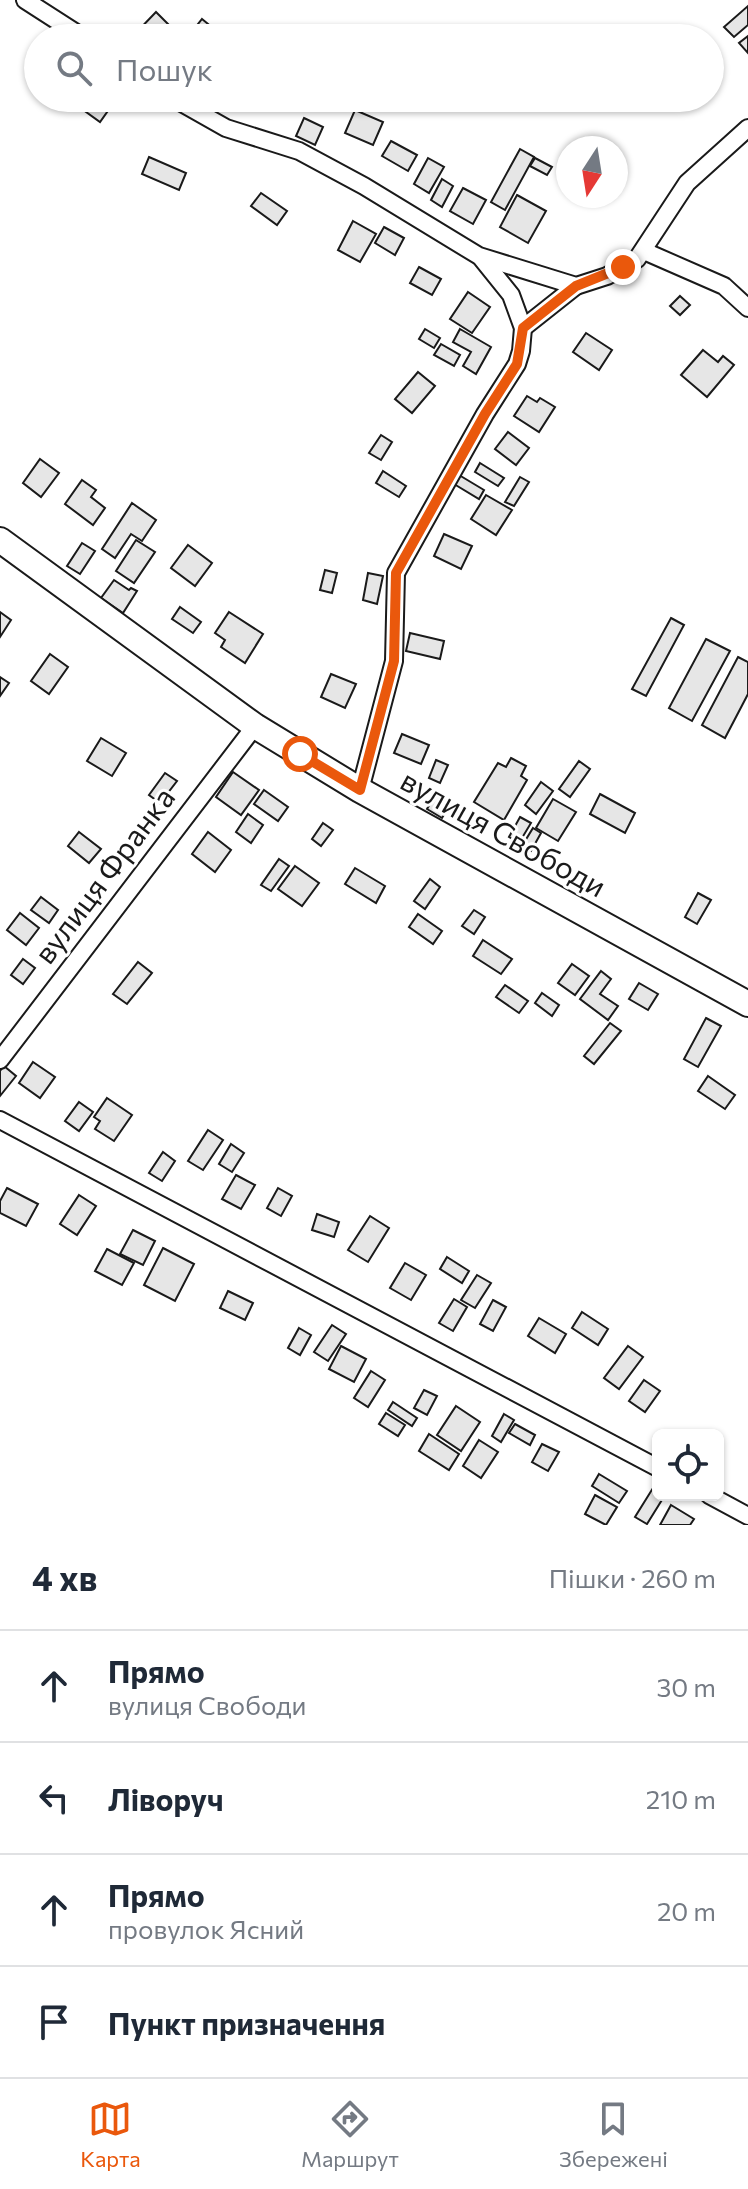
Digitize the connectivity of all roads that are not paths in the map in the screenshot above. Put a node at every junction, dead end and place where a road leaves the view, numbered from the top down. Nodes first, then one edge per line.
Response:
1 (25, 0) edge
2 (62, 24) edge
3 (198, 112) edge
4 (748, 128) edge
5 (644, 251) junction
6 (479, 256) junction
7 (576, 286) junction
8 (748, 308) edge
9 (523, 328) junction
10 (0, 540) edge
11 (255, 726) junction
12 (360, 790) junction
13 (748, 1004) edge
14 (0, 1060) edge
15 (0, 1120) edge
16 (652, 1465) edge
17 (720, 1501) edge
18 (748, 1516) edge

1 - 2 street
3 - 6 street
4 - 5 street
5 - 7 street
5 - 8 street
6 - 7 street
6 - 9 street
7 - 9 street
9 - 12 street
10 - 11 street, вулиця Свободи
11 - 12 street, вулиця Свободи
11 - 14 street, вулиця Франка
12 - 13 street, вулиця Свободи
15 - 16 street
17 - 18 street

